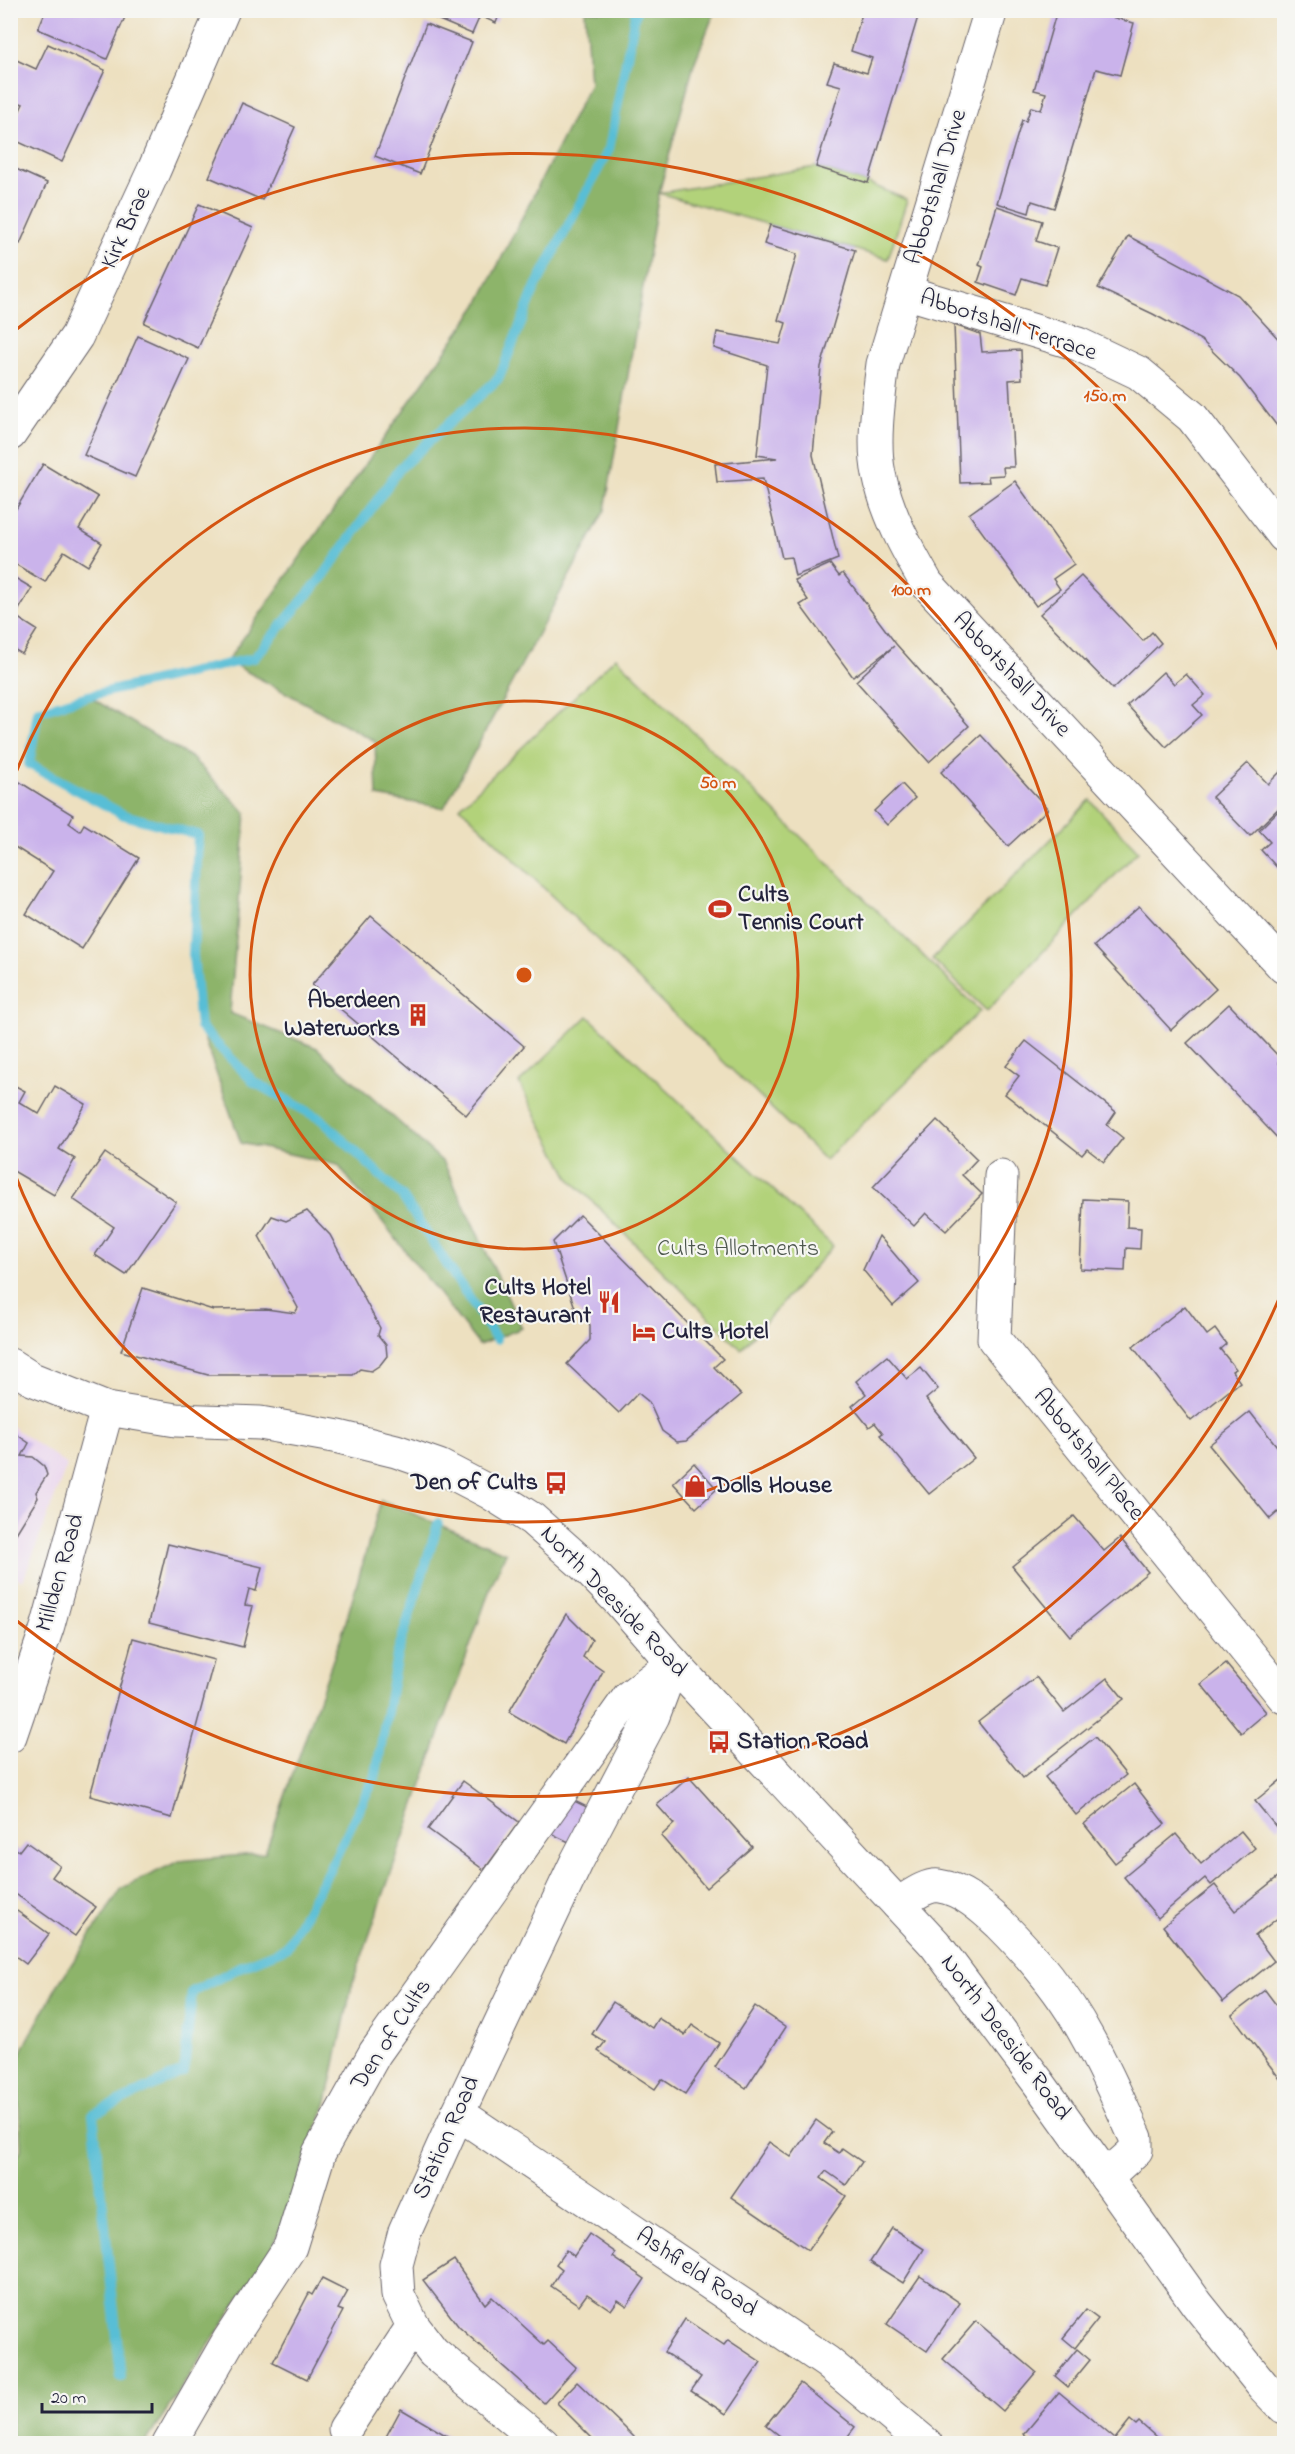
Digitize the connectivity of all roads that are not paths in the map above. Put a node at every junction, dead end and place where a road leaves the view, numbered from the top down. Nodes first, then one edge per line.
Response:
1 (223, 10) edge
2 (991, 10) edge
3 (905, 292) junction
4 (10, 434) edge
5 (1284, 536) edge
6 (1284, 967) edge
7 (1001, 1176) dead end
8 (10, 1365) edge
9 (107, 1409) junction
10 (673, 1663) junction
11 (1284, 1697) edge
12 (10, 1736) edge
13 (898, 1904) junction
14 (458, 2113) junction
15 (1106, 2177) junction
16 (413, 2326) junction
17 (1284, 2408) edge
18 (345, 2429) dead end
19 (169, 2444) edge
20 (543, 2444) edge
21 (926, 2444) edge

1 - 4 street, Kirk Brae
2 - 3 street, Abbotshall Drive
3 - 5 street, Abbotshall Terrace
3 - 6 street, Abbotshall Drive
7 - 11 street, Abbotshall Place
8 - 9 street, North Deeside Road
9 - 10 street, North Deeside Road
9 - 12 street, Millden Road
10 - 13 street, North Deeside Road
10 - 14 street, Station Road
10 - 19 street, Den of Cults
13 - 15 street, North Deeside Road
13 - 15 street
14 - 16 street, Station Road
14 - 21 street, Ashfield Road
15 - 17 street, North Deeside Road
16 - 18 street
16 - 20 street, Station Road

